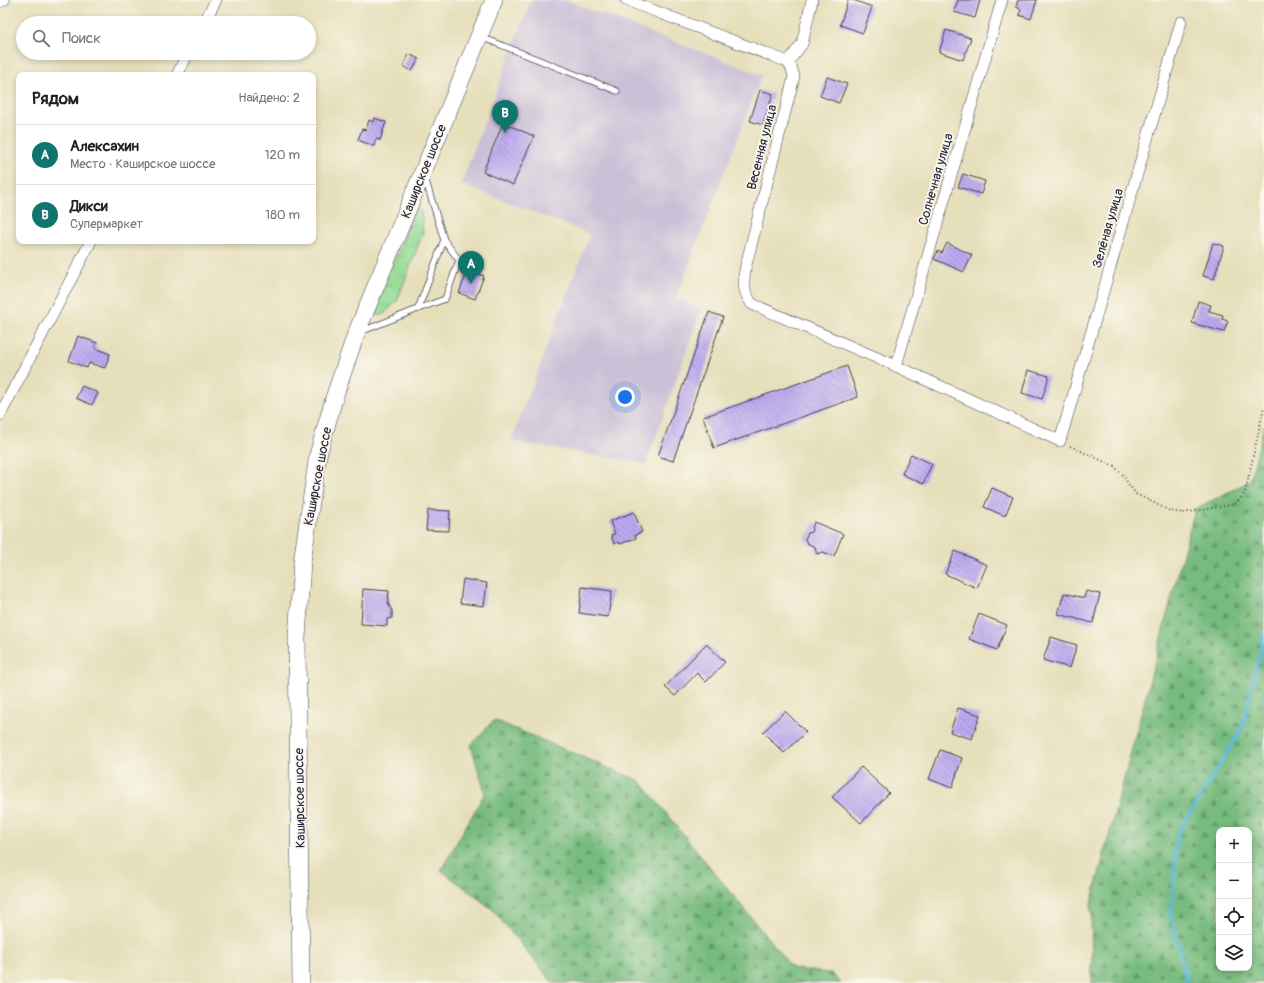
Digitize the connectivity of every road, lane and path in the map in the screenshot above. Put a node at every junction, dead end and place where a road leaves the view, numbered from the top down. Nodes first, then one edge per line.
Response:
1 (4, 0) edge
2 (216, 0) edge
3 (494, 0) edge
4 (626, 0) edge
5 (812, 0) edge
6 (1002, 0) edge
7 (0, 2) edge
8 (208, 16) edge
9 (1181, 22) dead end
10 (479, 36) junction
11 (184, 60) edge
12 (788, 62) junction
13 (178, 72) edge
14 (616, 91) dead end
15 (423, 172) junction
16 (444, 240) junction
17 (89, 244) edge
18 (418, 309) junction
19 (356, 334) junction
20 (896, 366) junction
21 (1264, 407) edge
22 (0, 416) edge
23 (1060, 441) junction
24 (301, 983) edge

1 - 7 street
2 - 8 street
3 - 10 main road, Каширское шоссе
4 - 12 street
5 - 12 street
6 - 20 street, Солнечная улица
9 - 23 street, Зелёная улица
10 - 14 lane
10 - 15 main road, Каширское шоссе
11 - 13 street
12 - 20 street, Весенняя улица
15 - 16 lane
15 - 19 main road, Каширское шоссе
16 - 18 lane
16 - 18 lane
17 - 22 street
18 - 19 lane
19 - 24 main road, Каширское шоссе
20 - 23 street
21 - 23 path

